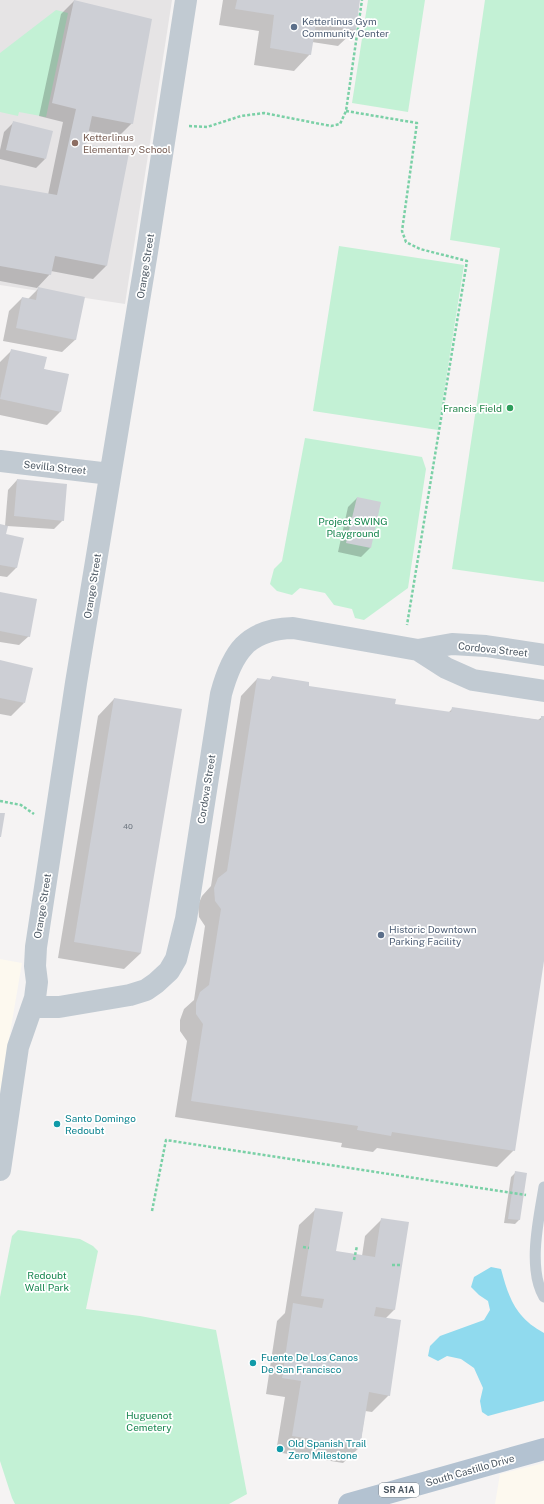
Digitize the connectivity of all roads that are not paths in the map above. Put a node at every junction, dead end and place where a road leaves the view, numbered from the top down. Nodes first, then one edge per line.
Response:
1 (186, 0) edge
2 (0, 461) edge
3 (110, 474) junction
4 (411, 648) junction
5 (544, 655) edge
6 (544, 691) edge
7 (32, 1007) junction
8 (0, 1170) edge
9 (543, 1192) edge
10 (544, 1297) edge
11 (544, 1449) edge
12 (349, 1504) edge

1 - 3 street, Orange Street
2 - 3 street, Sevilla Street
3 - 7 street, Orange Street
4 - 5 street, Cordova Street
4 - 6 street, Cordova Street
4 - 7 street, Cordova Street
7 - 8 street, Orange Street
9 - 10 lane
11 - 12 main road, South Castillo Drive / SR A1A

